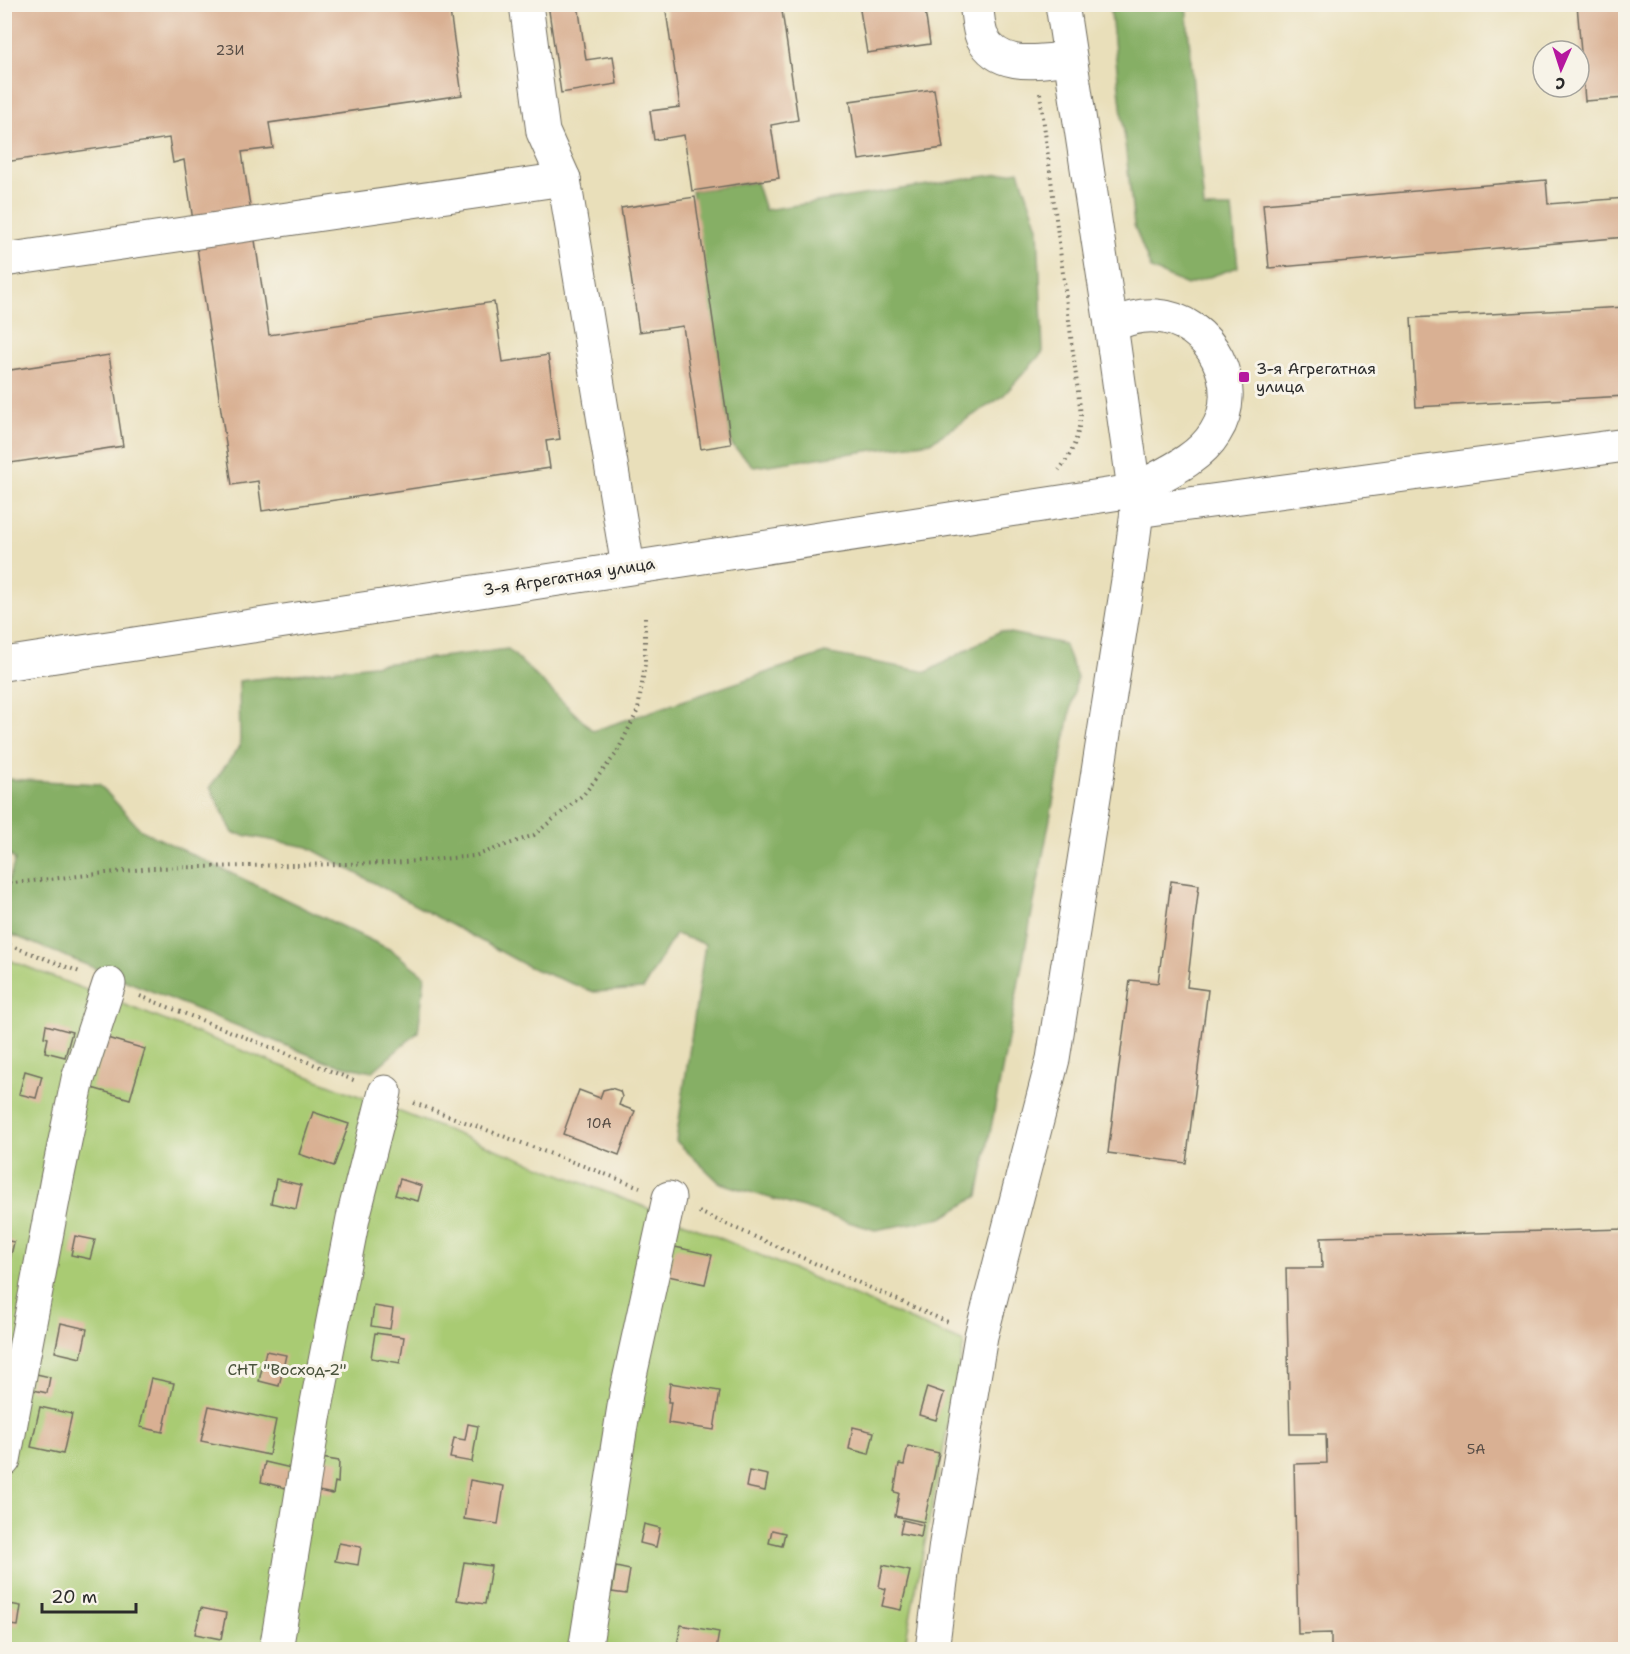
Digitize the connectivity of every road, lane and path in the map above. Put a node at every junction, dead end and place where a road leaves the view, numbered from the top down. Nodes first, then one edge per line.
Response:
1 (526, 4) edge
2 (976, 4) edge
3 (1062, 4) edge
4 (1070, 58) junction
5 (1036, 62) junction
6 (564, 179) junction
7 (4, 260) edge
8 (1111, 325) junction
9 (1626, 445) edge
10 (1057, 472) dead end
11 (1135, 501) junction
12 (628, 567) junction
13 (645, 615) dead end
14 (4, 664) edge
15 (4, 884) edge
16 (4, 943) edge
17 (109, 984) junction
18 (385, 1092) junction
19 (669, 1198) junction
20 (981, 1336) junction
21 (4, 1460) edge
22 (276, 1650) edge
23 (585, 1650) edge
24 (932, 1650) edge

1 - 6 street
2 - 5 street
3 - 4 street
4 - 5 street
4 - 8 street
5 - 10 path
6 - 7 street
6 - 12 street
8 - 11 street
8 - 11 street
9 - 11 street, 3-я Агрегатная улица
11 - 12 street, 3-я Агрегатная улица
11 - 20 street
12 - 14 street, 3-я Агрегатная улица
13 - 15 path
16 - 17 path
17 - 18 path
17 - 21 street
18 - 19 path
18 - 22 street
19 - 20 path
19 - 23 street
20 - 24 street

